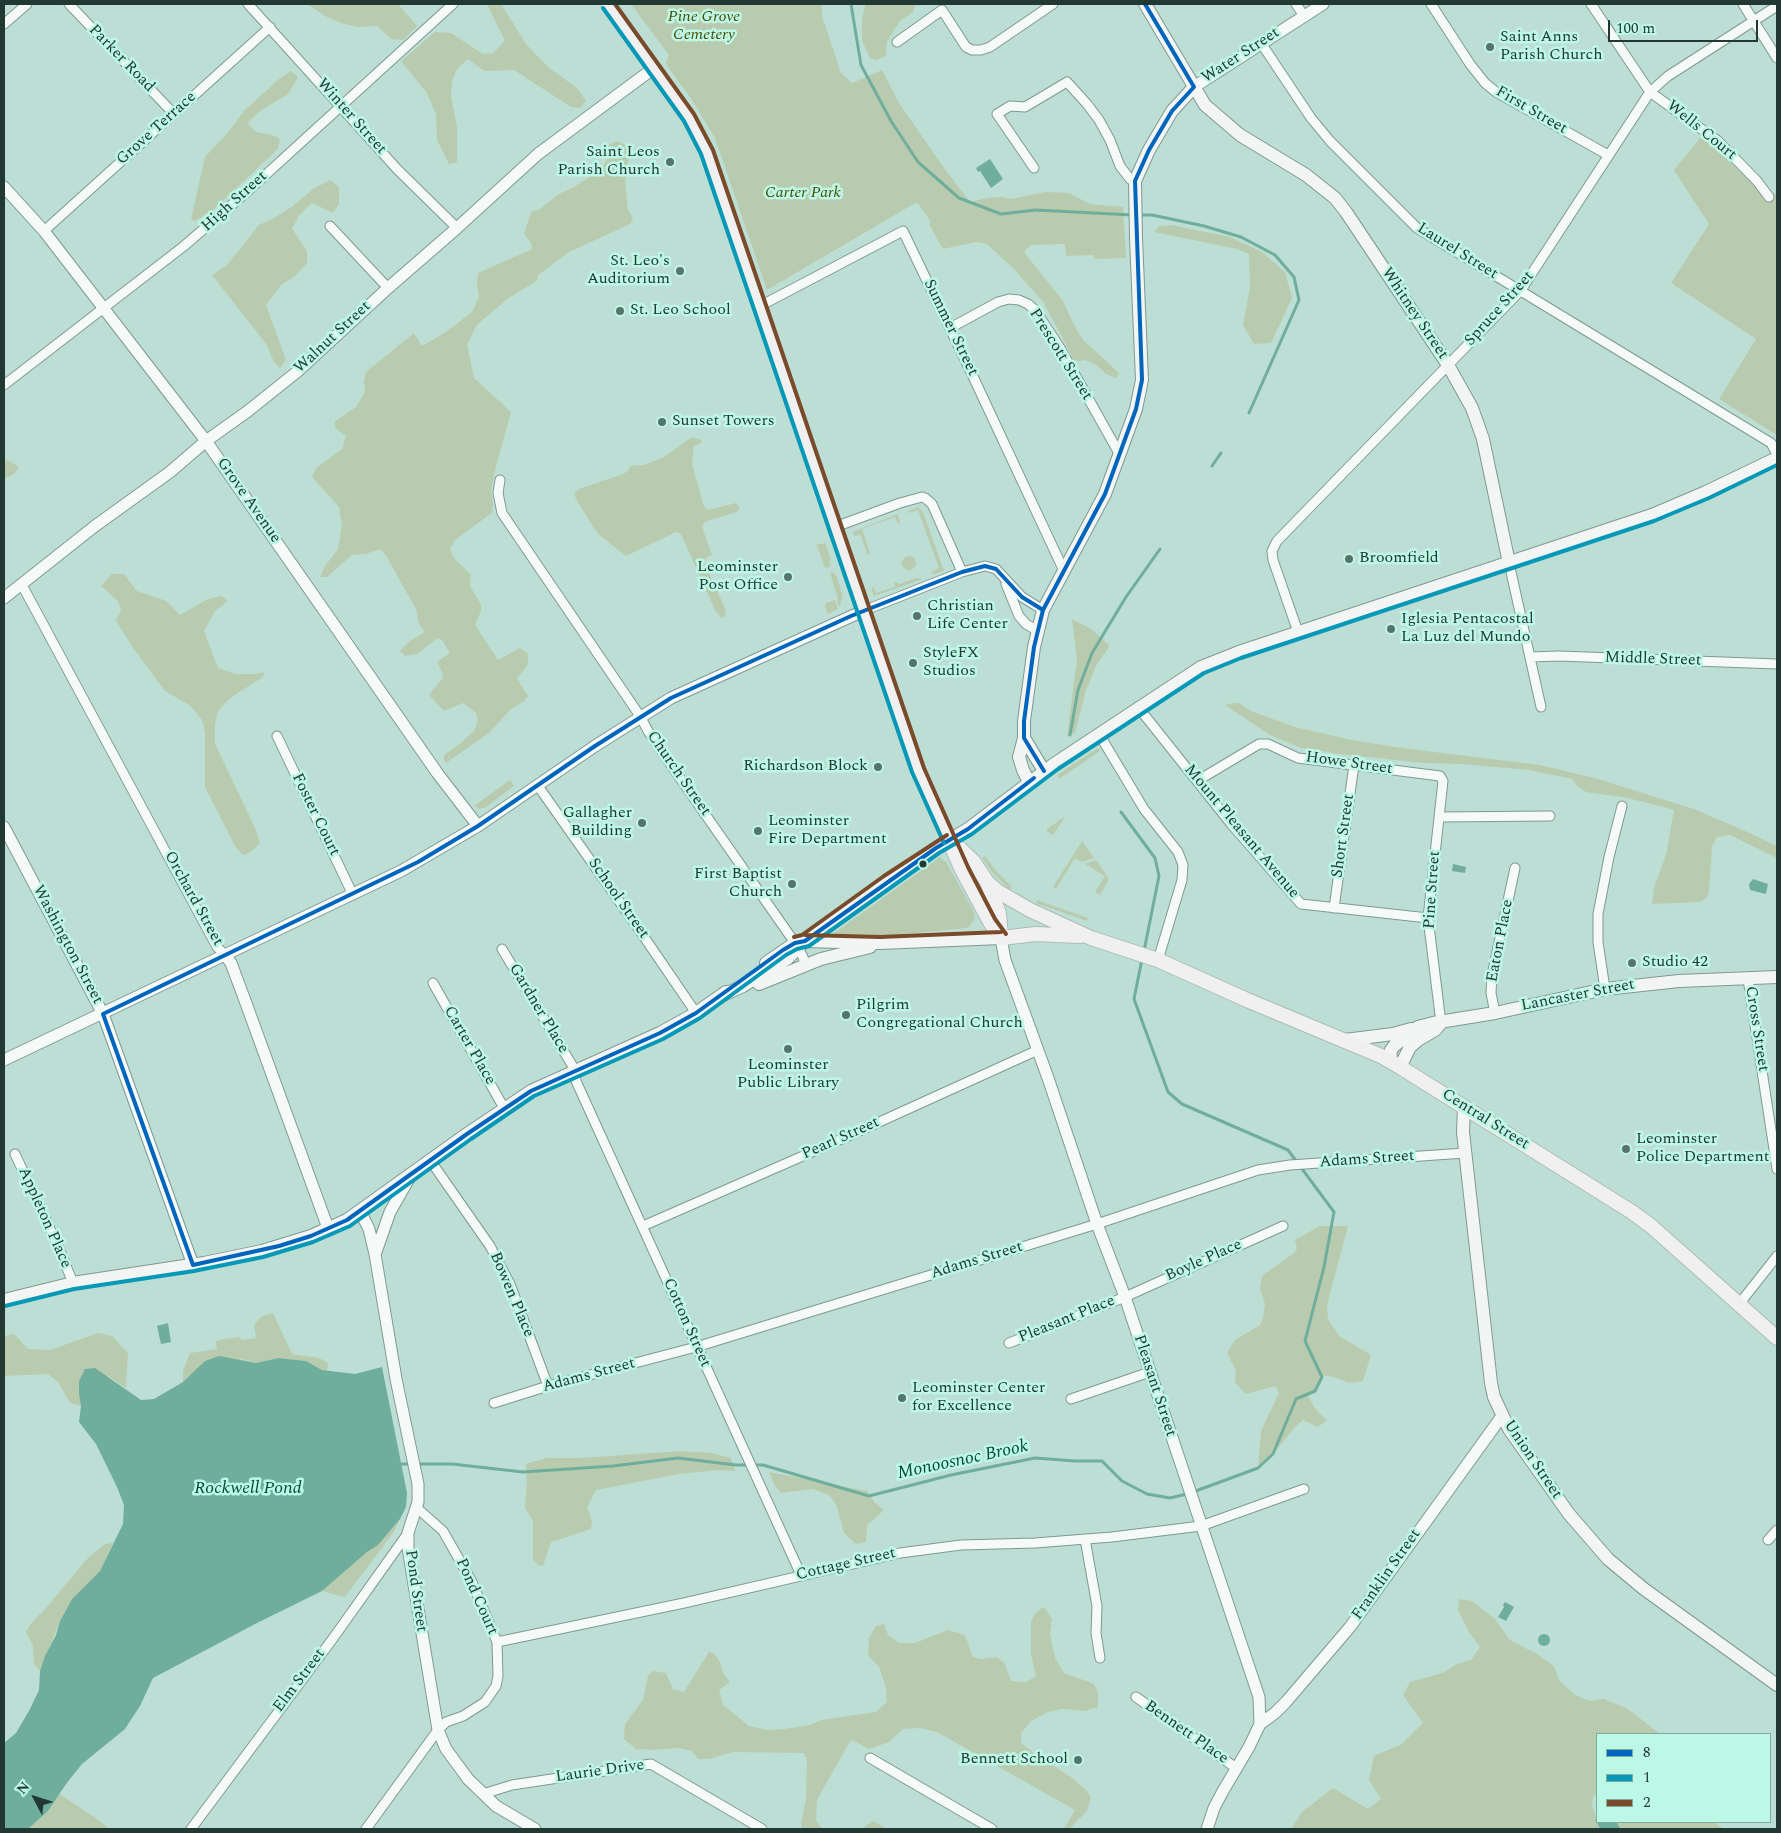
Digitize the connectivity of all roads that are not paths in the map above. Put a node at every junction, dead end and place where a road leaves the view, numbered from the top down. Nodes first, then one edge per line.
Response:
1 (27, 4) edge
2 (69, 4) edge
3 (248, 4) edge
4 (453, 4) edge
5 (608, 4) edge
6 (1053, 4) edge
7 (1145, 4) edge
8 (1296, 4) edge
9 (1323, 4) edge
10 (1431, 4) edge
11 (1591, 4) edge
12 (1743, 4) edge
13 (1777, 6) edge
14 (1304, 16) junction
15 (1754, 21) junction
16 (4, 24) edge
17 (270, 27) junction
18 (897, 42) dead end
19 (1261, 43) junction
20 (1777, 58) edge
21 (654, 68) junction
22 (1194, 87) junction
23 (1650, 92) junction
24 (340, 105) junction
25 (174, 114) junction
26 (1608, 156) junction
27 (1034, 168) dead end
28 (4, 187) edge
29 (1135, 187) junction
30 (1769, 197) dead end
31 (330, 226) dead end
32 (457, 228) junction
33 (44, 231) junction
34 (388, 288) junction
35 (1521, 290) junction
36 (760, 306) junction
37 (104, 308) junction
38 (950, 328) junction
39 (1448, 365) junction
40 (4, 385) edge
41 (206, 441) junction
42 (1777, 454) edge
43 (1120, 455) junction
44 (1777, 458) edge
45 (500, 480) dead end
46 (835, 527) junction
47 (1509, 563) junction
48 (1064, 571) junction
49 (962, 572) junction
50 (1004, 579) junction
51 (22, 585) junction
52 (4, 598) edge
53 (1043, 610) junction
54 (863, 611) junction
55 (1038, 631) junction
56 (1298, 632) junction
57 (1530, 657) junction
58 (1777, 664) edge
59 (1138, 707) junction
60 (1541, 707) dead end
61 (640, 716) junction
62 (1098, 734) junction
63 (277, 736) dead end
64 (1024, 738) junction
65 (1354, 765) junction
66 (1044, 771) junction
67 (1197, 781) junction
68 (1029, 782) junction
69 (538, 786) junction
70 (1622, 806) dead end
71 (1550, 816) dead end
72 (1439, 817) junction
73 (478, 826) junction
74 (4, 827) edge
75 (950, 840) junction
76 (1515, 868) dead end
77 (987, 882) junction
78 (353, 895) junction
79 (1334, 908) junction
80 (1428, 918) junction
81 (1001, 938) junction
82 (1092, 938) junction
83 (799, 944) junction
84 (880, 944) junction
85 (502, 949) dead end
86 (225, 955) junction
87 (1156, 959) junction
88 (805, 965) junction
89 (1777, 977) edge
90 (1748, 979) junction
91 (434, 984) dead end
92 (1605, 989) junction
93 (721, 996) junction
94 (696, 1013) junction
95 (1495, 1013) junction
96 (103, 1014) junction
97 (1441, 1023) junction
98 (1418, 1027) junction
99 (1345, 1040) junction
100 (1038, 1050) junction
101 (4, 1060) edge
102 (1395, 1064) junction
103 (575, 1070) junction
104 (1464, 1107) junction
105 (504, 1108) junction
106 (1465, 1153) junction
107 (16, 1154) dead end
108 (430, 1160) junction
109 (1777, 1167) edge
110 (411, 1175) junction
111 (360, 1211) junction
112 (1097, 1224) junction
113 (643, 1226) junction
114 (1283, 1226) dead end
115 (328, 1228) junction
116 (375, 1254) junction
117 (1777, 1256) edge
118 (193, 1265) junction
119 (72, 1284) junction
120 (1125, 1297) junction
121 (4, 1300) edge
122 (1740, 1303) junction
123 (1777, 1338) edge
124 (1009, 1343) dead end
125 (696, 1347) junction
126 (1150, 1372) junction
127 (548, 1386) junction
128 (1071, 1399) dead end
129 (494, 1403) dead end
130 (1502, 1416) junction
131 (1304, 1489) dead end
132 (417, 1508) junction
133 (1201, 1526) junction
134 (1777, 1530) edge
135 (408, 1533) junction
136 (1085, 1539) junction
137 (1768, 1540) dead end
138 (801, 1576) junction
139 (497, 1642) junction
140 (1100, 1658) dead end
141 (1775, 1680) edge
142 (1136, 1697) dead end
143 (1260, 1724) junction
144 (438, 1730) junction
145 (870, 1758) dead end
146 (1236, 1768) junction
147 (483, 1794) junction
148 (529, 1828) edge
149 (191, 1829) edge
150 (366, 1829) edge
151 (762, 1829) edge
152 (992, 1829) edge
153 (1207, 1829) edge

1 - 16 street
2 - 25 street, Parker Road
3 - 17 street, Winter Street
4 - 24 street, High Street
5 - 21 main road
6 - 18 street
7 - 22 main road, Whitney Street
8 - 14 street
9 - 14 street, Water Street
10 - 26 street, First Street
11 - 23 street
12 - 15 street
13 - 15 street, Spruce Street
14 - 19 street, Water Street
15 - 20 street
15 - 23 street, Spruce Street
17 - 24 street, Winter Street
17 - 25 street, Grove Terrace
19 - 22 street, Water Street
19 - 35 street, Laurel Street
21 - 32 street, Walnut Street
21 - 36 main road
22 - 29 main road, Water Street
22 - 39 main road, Whitney Street
23 - 26 street, Spruce Street
23 - 30 street, Wells Court
24 - 32 street, Winter Street
24 - 37 street, High Street
25 - 33 street, Grove Terrace
26 - 35 street, Spruce Street
27 - 29 street
28 - 33 street, Grove Avenue
29 - 43 main road, Water Street
31 - 34 street
32 - 34 street, Walnut Street
33 - 37 street, Grove Avenue
34 - 41 street, Walnut Street
35 - 39 street, Spruce Street
35 - 42 street, Laurel Street
36 - 38 street, Summer Street
36 - 46 main road
37 - 40 street, High Street
37 - 41 street, Grove Avenue
38 - 43 street, Prescott Street
38 - 48 street, Summer Street
39 - 47 main road, Whitney Street
39 - 56 street, Spruce Street
41 - 51 street, Walnut Street
41 - 73 street, Grove Avenue
43 - 48 main road, Water Street
44 - 47 main road
45 - 61 street, Church Street
46 - 49 street
46 - 54 main road
47 - 56 main road
47 - 57 street, Whitney Street
48 - 53 main road, Water Street
49 - 50 street
49 - 54 street
50 - 53 street
50 - 55 street
51 - 52 street, Walnut Street
51 - 86 street, Orchard Street
53 - 55 main road, Water Street
54 - 61 street
54 - 75 main road
55 - 64 main road, Water Street
56 - 59 main road
57 - 58 street, Middle Street
57 - 60 street, Whitney Street
59 - 62 main road
59 - 67 street, Mount Pleasant Avenue
61 - 69 street
61 - 83 street, Church Street
62 - 66 main road
62 - 87 street
63 - 78 street, Foster Court
64 - 66 main road
64 - 68 main road, Water Street
65 - 67 street, Howe Street
65 - 72 street, Howe Street
65 - 79 street, Short Street
66 - 68 main road
67 - 79 street, Mount Pleasant Avenue
68 - 75 main road
69 - 73 street
69 - 94 street, School Street
70 - 92 street
71 - 72 street
72 - 80 street, Pine Street
73 - 78 street
74 - 96 street, Washington Street
75 - 77 main road
75 - 81 main road
75 - 83 main road
76 - 95 street, Eaton Place
77 - 81 main road
77 - 82 main road
78 - 86 street
79 - 80 street, Mount Pleasant Avenue
80 - 97 street, Pine Street
81 - 82 main road
81 - 84 main road
81 - 100 street, Pleasant Street
82 - 87 main road, Central Street
83 - 84 main road
83 - 88 street, Church Street
83 - 93 main road
84 - 88 main road
85 - 103 street, Gardner Place
86 - 96 street
86 - 115 street, Orchard Street
87 - 99 main road, Central Street
88 - 93 main road
89 - 90 main road, Lancaster Street
90 - 92 main road, Lancaster Street
90 - 109 street, Cross Street
91 - 105 street, Carter Place
92 - 95 main road, Lancaster Street
93 - 94 main road
94 - 103 main road
95 - 97 main road, Lancaster Street
96 - 101 street
96 - 118 street, Washington Street
97 - 98 main road, Lancaster Street
97 - 102 main road, Lancaster Street
98 - 99 main road
98 - 102 main road, Lancaster Street
99 - 102 main road, Central Street
100 - 112 street, Pleasant Street
100 - 113 street, Pearl Street
102 - 104 main road, Central Street
103 - 105 main road
103 - 113 street, Cotton Street
104 - 106 main road, Union Street
104 - 122 main road, Central Street
105 - 108 main road
106 - 112 street, Adams Street
106 - 130 main road, Union Street
107 - 119 street, Appleton Place
108 - 110 main road
108 - 127 street, Bowen Place
110 - 111 main road
110 - 116 street, Pond Street
111 - 115 main road
111 - 116 street, Pond Street
112 - 120 street, Pleasant Street
112 - 125 street, Adams Street
113 - 125 street, Cotton Street
114 - 120 street, Boyle Place
115 - 118 main road
116 - 132 street, Pond Street
117 - 122 street
118 - 119 main road
119 - 121 main road
120 - 124 street, Pleasant Place
120 - 126 street, Pleasant Street
122 - 123 main road, Central Street
125 - 127 street, Adams Street
125 - 138 street, Cotton Street
126 - 128 street
126 - 133 street, Pleasant Street
127 - 129 street, Adams Street
130 - 141 main road, Union Street
130 - 143 street, Franklin Street
131 - 133 street, Cottage Street
132 - 135 street, Pond Street
132 - 139 street, Pond Court
133 - 136 street, Cottage Street
133 - 143 street, Pleasant Street
134 - 137 street
135 - 144 street, Pond Street
135 - 149 street, Elm Street
136 - 138 street, Cottage Street
136 - 140 street
138 - 139 street, Cottage Street
139 - 144 street, Pond Court
142 - 146 street, Bennett Place
143 - 146 street, Pleasant Street
144 - 147 street, Pond Street
144 - 150 street
145 - 152 street
146 - 153 street, Pleasant Street
147 - 148 street, Pond Street
147 - 151 street, Laurie Drive

